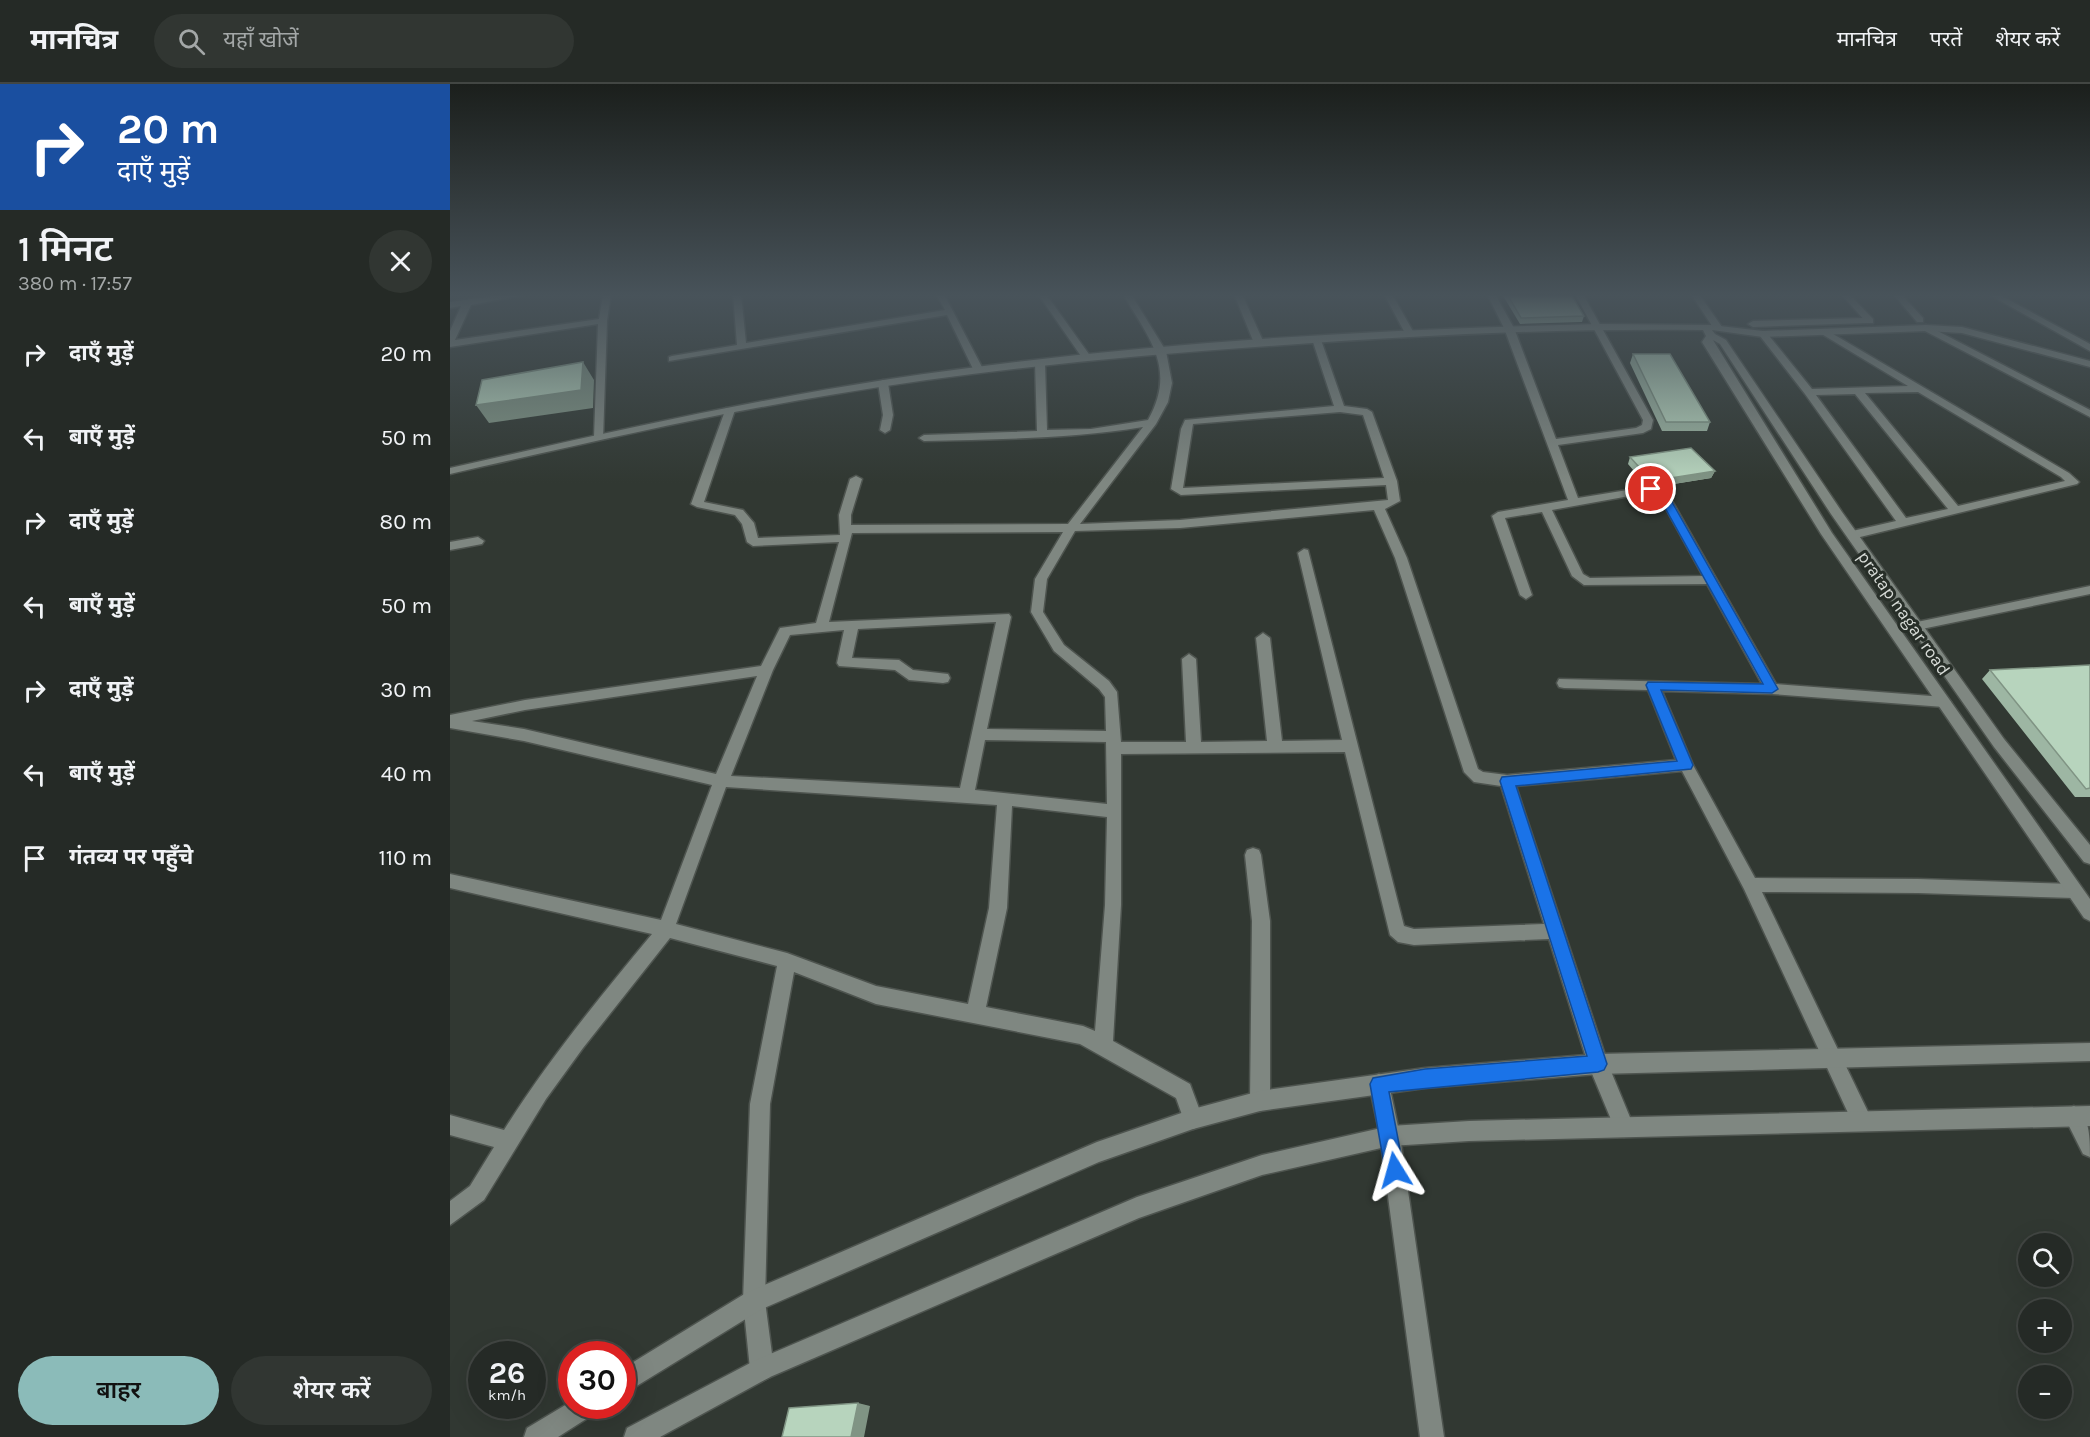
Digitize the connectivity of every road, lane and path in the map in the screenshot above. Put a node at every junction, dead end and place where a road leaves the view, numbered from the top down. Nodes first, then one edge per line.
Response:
1 (601, 357) edge
2 (683, 357) edge
3 (972, 357) edge
4 (1085, 357) edge
5 (1162, 357) edge
6 (1323, 357) edge
7 (1520, 357) edge
8 (1615, 357) edge
9 (1716, 357) edge
10 (1734, 357) edge
11 (1781, 357) edge
12 (1866, 357) edge
13 (1984, 357) edge
14 (2065, 357) edge
15 (672, 359) dead end
16 (1040, 363) junction
17 (2090, 364) edge
18 (601, 369) junction
19 (978, 369) junction
20 (589, 371) dead end
21 (883, 384) junction
22 (1920, 389) junction
23 (1809, 392) junction
24 (1859, 392) junction
25 (1340, 409) junction
26 (729, 410) junction
27 (2090, 414) edge
28 (1152, 422) junction
29 (885, 430) dead end
30 (1042, 435) junction
31 (599, 437) junction
32 (924, 438) dead end
33 (1553, 443) junction
34 (450, 471) edge
35 (856, 479) dead end
36 (1391, 481) junction
37 (1574, 502) junction
38 (1378, 506) junction
39 (1545, 507) junction
40 (1955, 510) junction
41 (1903, 522) junction
42 (1071, 528) junction
43 (845, 533) junction
44 (1852, 535) junction
45 (478, 541) dead end
46 (450, 546) edge
47 (1304, 553) dead end
48 (1712, 580) junction
49 (2090, 590) edge
50 (1526, 595) dead end
51 (852, 625) junction
52 (1917, 626) junction
53 (821, 627) junction
54 (1263, 638) dead end
55 (1190, 659) dead end
56 (766, 670) junction
57 (943, 678) dead end
58 (1564, 683) dead end
59 (1653, 685) junction
60 (1772, 689) junction
61 (1944, 702) junction
62 (450, 722) edge
63 (980, 734) junction
64 (1114, 743) junction
65 (1275, 746) junction
66 (1351, 746) junction
67 (1194, 747) junction
68 (1686, 765) junction
69 (722, 781) junction
70 (1507, 781) junction
71 (966, 795) junction
72 (1005, 801) junction
73 (1115, 811) junction
74 (1253, 855) dead end
75 (2090, 857) edge
76 (450, 881) edge
77 (1750, 885) junction
78 (2074, 891) junction
79 (2090, 913) edge
80 (666, 929) junction
81 (1556, 931) junction
82 (787, 961) junction
83 (975, 1014) junction
84 (1102, 1046) junction
85 (2090, 1052) edge
86 (1834, 1059) junction
87 (1598, 1064) junction
88 (1379, 1084) junction
89 (1260, 1101) junction
90 (2082, 1116) edge
91 (1193, 1119) junction
92 (1862, 1121) junction
93 (450, 1125) edge
94 (1624, 1127) junction
95 (1390, 1136) junction
96 (509, 1141) junction
97 (2090, 1147) edge
98 (450, 1214) edge
99 (753, 1301) junction
100 (762, 1370) junction
101 (636, 1374) edge
102 (565, 1419) edge
103 (537, 1437) edge
104 (636, 1437) edge
105 (1432, 1437) edge

1 - 18 street
2 - 15 street
3 - 19 street
4 - 16 street
5 - 28 street
6 - 25 street
7 - 33 street
8 - 33 street
9 - 61 street, pratap nagar road
10 - 44 street
11 - 23 street
12 - 22 street
13 - 27 street
14 - 17 street
16 - 19 street
16 - 30 street
18 - 20 street
18 - 31 street
19 - 21 street
21 - 26 street
21 - 29 street
22 - 24 street
22 - 40 street
23 - 24 street
23 - 41 street
24 - 40 street
25 - 36 street
25 - 36 street
26 - 31 street
26 - 43 street
28 - 30 street
28 - 42 street
30 - 32 street
31 - 34 street
33 - 37 street
35 - 43 street
36 - 38 street
37 - 39 street
37 - 48 street
38 - 42 street
38 - 70 street
39 - 48 street
39 - 50 street
40 - 41 street
41 - 44 street
42 - 43 street
42 - 64 street
43 - 53 street
44 - 52 street
45 - 46 street
47 - 66 street
48 - 60 street
49 - 52 street
51 - 53 street
51 - 57 street
51 - 63 street
52 - 75 street
53 - 56 street
54 - 65 street
55 - 67 street
56 - 62 street
56 - 69 street
58 - 59 street
59 - 60 street
59 - 68 street
60 - 61 street
61 - 78 street, pratap nagar road
62 - 69 street
63 - 64 street
63 - 71 street
64 - 67 street
64 - 73 street
65 - 66 street
65 - 67 street
66 - 81 street
68 - 70 street
68 - 77 street
69 - 71 street
69 - 80 street
70 - 81 street
71 - 72 street
72 - 73 street
72 - 83 street
73 - 84 street
74 - 89 street
76 - 80 street
77 - 78 street
77 - 86 street
78 - 79 street, pratap nagar road
80 - 82 street
80 - 96 street
81 - 87 street
82 - 83 street
82 - 99 street
83 - 84 street
84 - 91 street
85 - 86 street
86 - 87 street
86 - 92 street
87 - 88 street
87 - 94 street
88 - 89 street
88 - 95 street
89 - 91 street
90 - 92 street
90 - 97 street
91 - 99 street
92 - 94 street
93 - 96 street
94 - 95 street
95 - 100 street
95 - 105 street
96 - 98 street
99 - 100 street
99 - 101 street
100 - 104 street
102 - 103 street

